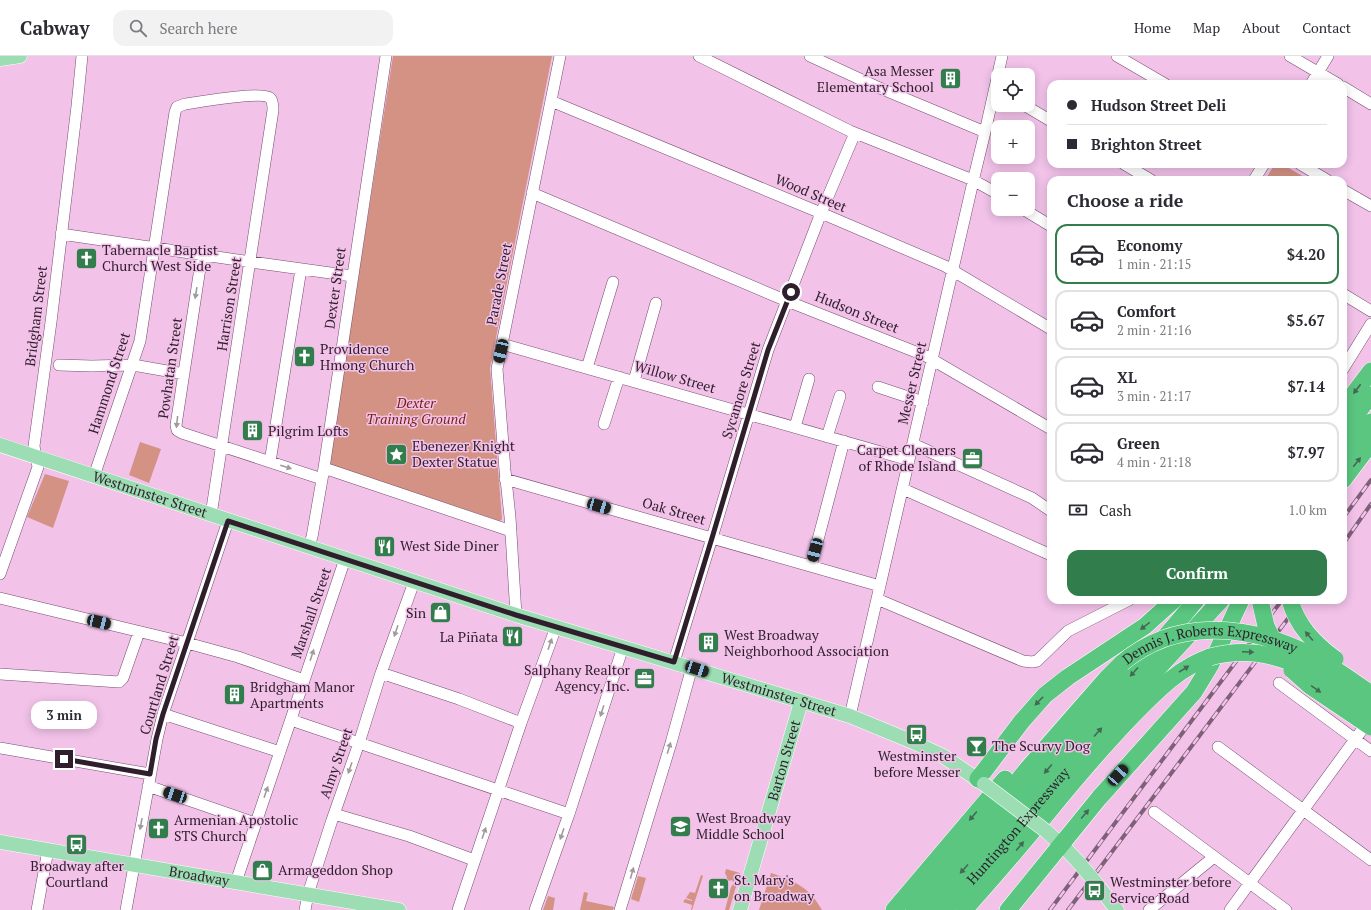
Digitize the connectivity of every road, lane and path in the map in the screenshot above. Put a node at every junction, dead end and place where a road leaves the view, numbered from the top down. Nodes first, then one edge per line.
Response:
1 (20, 56) edge
2 (82, 56) edge
3 (386, 56) edge
4 (560, 56) edge
5 (699, 56) edge
6 (810, 56) edge
7 (1002, 56) edge
8 (1117, 56) edge
9 (1290, 56) edge
10 (1328, 56) edge
11 (0, 58) edge
12 (1000, 68) edge
13 (1318, 73) junction
14 (1158, 80) edge
15 (1314, 80) edge
16 (1331, 80) edge
17 (1347, 89) edge
18 (551, 101) junction
19 (1371, 104) edge
20 (177, 107) joint
21 (991, 110) edge
22 (1035, 112) edge
23 (1047, 119) edge
24 (986, 132) junction
25 (855, 133) junction
26 (1131, 168) edge
27 (1307, 168) edge
28 (1144, 176) edge
29 (1320, 176) edge
30 (974, 180) junction
31 (991, 190) edge
32 (1347, 192) edge
33 (532, 194) junction
34 (1371, 206) edge
35 (821, 213) junction
36 (1035, 216) edge
37 (1047, 224) edge
38 (61, 234) junction
39 (155, 248) junction
40 (202, 255) junction
41 (251, 262) junction
42 (301, 269) junction
43 (953, 271) junction
44 (352, 276) junction
45 (613, 282) dead end
46 (1347, 296) edge
47 (787, 301) junction
48 (656, 303) dead end
49 (1371, 310) edge
50 (1371, 324) edge
51 (1047, 327) edge
52 (502, 344) junction
53 (933, 359) junction
54 (1347, 363) edge
55 (59, 365) dead end
56 (133, 365) junction
57 (587, 368) junction
58 (1371, 371) edge
59 (184, 374) junction
60 (619, 377) junction
61 (808, 379) dead end
62 (634, 382) junction
63 (878, 387) dead end
64 (1371, 395) edge
65 (840, 396) dead end
66 (923, 402) junction
67 (1347, 403) edge
68 (749, 414) junction
69 (1371, 422) edge
70 (604, 424) dead end
71 (795, 427) junction
72 (1047, 427) edge
73 (1347, 427) edge
74 (828, 437) junction
75 (844, 441) junction
76 (1371, 443) edge
77 (913, 444) junction
78 (0, 445) edge
79 (222, 446) junction
80 (1347, 453) edge
81 (35, 457) junction
82 (909, 460) junction
83 (270, 462) junction
84 (324, 468) junction
85 (1347, 475) edge
86 (94, 476) junction
87 (322, 479) junction
88 (505, 479) junction
89 (903, 489) junction
90 (1047, 508) edge
91 (211, 515) junction
92 (228, 521) junction
93 (511, 531) junction
94 (712, 538) junction
95 (308, 547) junction
96 (1047, 553) edge
97 (345, 559) junction
98 (811, 566) junction
99 (0, 574) edge
100 (414, 582) junction
101 (880, 586) junction
102 (0, 598) edge
103 (877, 599) junction
104 (1111, 604) edge
105 (1170, 604) edge
106 (1193, 604) edge
107 (1217, 604) edge
108 (1239, 604) edge
109 (1261, 604) edge
110 (1291, 604) edge
111 (516, 615) junction
112 (556, 627) junction
113 (139, 632) junction
114 (187, 643) junction
115 (623, 647) junction
116 (674, 662) junction
117 (692, 667) junction
118 (381, 673) junction
119 (0, 674) edge
120 (304, 680) junction
121 (1278, 683) dead end
122 (1371, 688) edge
123 (1371, 694) edge
124 (801, 702) junction
125 (1371, 711) edge
126 (163, 714) junction
127 (850, 716) junction
128 (1371, 718) edge
129 (291, 720) junction
130 (521, 722) junction
131 (1371, 727) edge
132 (1061, 731) junction
133 (1355, 739) junction
134 (359, 743) junction
135 (1218, 747) dead end
136 (0, 748) edge
137 (1371, 751) edge
138 (280, 752) junction
139 (150, 774) junction
140 (981, 782) junction
141 (148, 786) junction
142 (499, 790) junction
143 (1303, 810) junction
144 (1154, 812) dead end
145 (334, 814) junction
146 (569, 814) junction
147 (255, 823) junction
148 (0, 842) edge
149 (1061, 844) junction
150 (48, 850) junction
151 (1214, 857) junction
152 (474, 860) junction
153 (1371, 860) edge
154 (134, 865) junction
155 (236, 882) junction
156 (1249, 883) junction
157 (308, 894) junction
158 (37, 910) edge
159 (126, 910) edge
160 (305, 910) edge
161 (399, 910) edge
162 (458, 910) edge
163 (535, 910) edge
164 (620, 910) edge
165 (740, 910) edge
166 (894, 910) edge
167 (914, 910) edge
168 (927, 910) edge
169 (944, 910) edge
170 (964, 910) edge
171 (1008, 910) edge
172 (1117, 910) edge
173 (1149, 910) edge
174 (1230, 910) edge
175 (1286, 910) edge

1 - 11 main road
2 - 38 street, Bridgham Street
3 - 44 street, Dexter Street
4 - 18 street, Parade Street
5 - 25 street
6 - 24 street
7 - 12 street, Messer Street
8 - 14 street
9 - 13 street
10 - 13 street
13 - 15 street
13 - 16 street
17 - 19 street
18 - 33 street, Parade Street
18 - 35 street, Wood Street
20 - 39 street, Hammond Street
20 - 41 street, Harrison Street
21 - 24 street, Messer Street
22 - 23 street
24 - 30 street, Messer Street
25 - 30 street
25 - 35 street, Sycamore Street
26 - 28 street
27 - 29 street
30 - 31 street
30 - 43 street, Messer Street
32 - 34 street
33 - 47 street, Hudson Street
33 - 52 street, Parade Street
35 - 43 street, Wood Street
35 - 47 street, Sycamore Street
36 - 37 street
38 - 39 street
38 - 81 street, Bridgham Street
39 - 40 street
39 - 56 street, Hammond Street
40 - 41 street
40 -> 59 street, Powhatan Street
41 - 42 street
41 - 79 street, Harrison Street
42 - 44 street
42 - 83 street
43 - 51 street, Wood Street
43 - 53 street, Messer Street
44 - 84 street, Dexter Street
45 - 57 street
46 - 49 street
47 - 53 street, Hudson Street
47 - 68 street, Sycamore Street
48 - 62 street
50 - 54 street
52 - 57 street, Willow Street
52 - 88 street, Parade Street
53 - 66 street, Messer Street
53 - 72 street, Hudson Street
55 - 56 street
56 - 59 street
56 - 86 street, Hammond Street
57 - 60 street, Willow Street
58 -> 67 highway
59 -> 79 street, Powhatan Street
60 - 62 street, Willow Street
60 - 70 street
61 - 71 street
62 - 68 street, Willow Street
63 - 66 street
64 - 73 highway
65 - 74 street
66 - 77 street, Messer Street
68 - 71 street, Willow Street
68 - 94 street, Sycamore Street
69 - 80 highway
71 - 74 street, Willow Street
74 - 75 street, Willow Street
75 - 82 street, Willow Street
75 - 98 street
85 -> 76 highway
77 - 82 street, Messer Street
77 - 90 street
78 - 81 main road, Westminster Street
79 - 83 street, Powhatan Street
79 - 91 street, Harrison Street
81 - 86 main road, Westminster Street
81 - 99 street, Bridgham Street
82 - 89 street, Messer Street
83 -> 87 street, Powhatan Street
84 - 87 street, Dexter Street
84 - 93 street
86 - 91 main road, Westminster Street
87 - 95 street, Dexter Street
88 - 93 street, Parade Street
88 - 94 street, Oak Street
89 - 96 street
89 - 101 street, Messer Street
91 - 92 main road, Westminster Street
92 - 95 main road, Westminster Street
92 - 114 street, Courtland Street
93 - 111 street, Parade Street
94 - 98 street, Oak Street
94 - 116 street, Sycamore Street
95 - 97 main road, Westminster Street
97 - 100 main road, Westminster Street
120 -> 97 street, Marshall Street
98 - 101 street, Oak Street
100 - 111 main road, Westminster Street
100 -> 118 street, Almy Street
101 - 103 street, Messer Street
102 - 113 street
103 - 104 street
103 - 127 street, Messer Street
105 -> 140 highway
106 -> 168 highway, Huntington Expressway
169 -> 107 highway, Huntington Expressway
149 -> 108 highway
109 -> 131 highway, bridge
122 -> 110 highway, bridge
111 - 112 main road, Westminster Street
112 - 115 main road, Westminster Street
130 -> 112 street
113 - 114 street
113 - 119 street
114 - 120 street
114 - 126 street, Courtland Street
115 - 116 main road, Westminster Street
115 -> 146 street
116 - 117 main road, Westminster Street
117 - 124 main road, Westminster Street
164 -> 117 street
118 - 130 street
118 - 134 street, Almy Street
120 - 129 street, Marshall Street
121 - 133 street
123 - 132 highway, Dennis J. Roberts Expressway, bridge
124 - 127 main road, Westminster Street
124 - 165 main road, Barton Street
170 -> 125 highway, Dennis J. Roberts Expressway, bridge
126 - 138 street
126 - 139 street, Courtland Street
127 - 140 main road, Westminster Street
128 - 133 street
129 - 134 street
129 - 138 street, Marshall Street
130 - 142 street
132 -> 166 highway
132 - 167 highway, Dennis J. Roberts Expressway
133 - 137 street
133 - 143 street
134 - 142 street
134 -> 145 street, Almy Street
135 - 143 street
136 - 139 street
147 -> 138 street, Marshall Street
139 - 141 street, Courtland Street
140 - 149 main road, Westminster Street, bridge
141 - 147 street
141 -> 154 street, Courtland Street
142 - 146 street
152 -> 142 street
143 - 153 street
143 - 156 street
144 - 151 street
145 - 152 street
145 - 157 street, Almy Street
146 -> 163 street
147 - 155 street, Marshall Street
148 - 150 main road, Broadway
149 - 171 highway
149 - 172 main road, Westminster Street, bridge
150 - 154 main road, Broadway
150 - 158 street
151 - 156 street
151 - 173 street
152 - 162 street
154 - 155 main road, Broadway
154 - 159 street, Courtland Street
155 - 157 main road, Broadway
156 - 174 street
156 - 175 street
157 - 160 street, Almy Street
157 - 161 main road, Broadway

